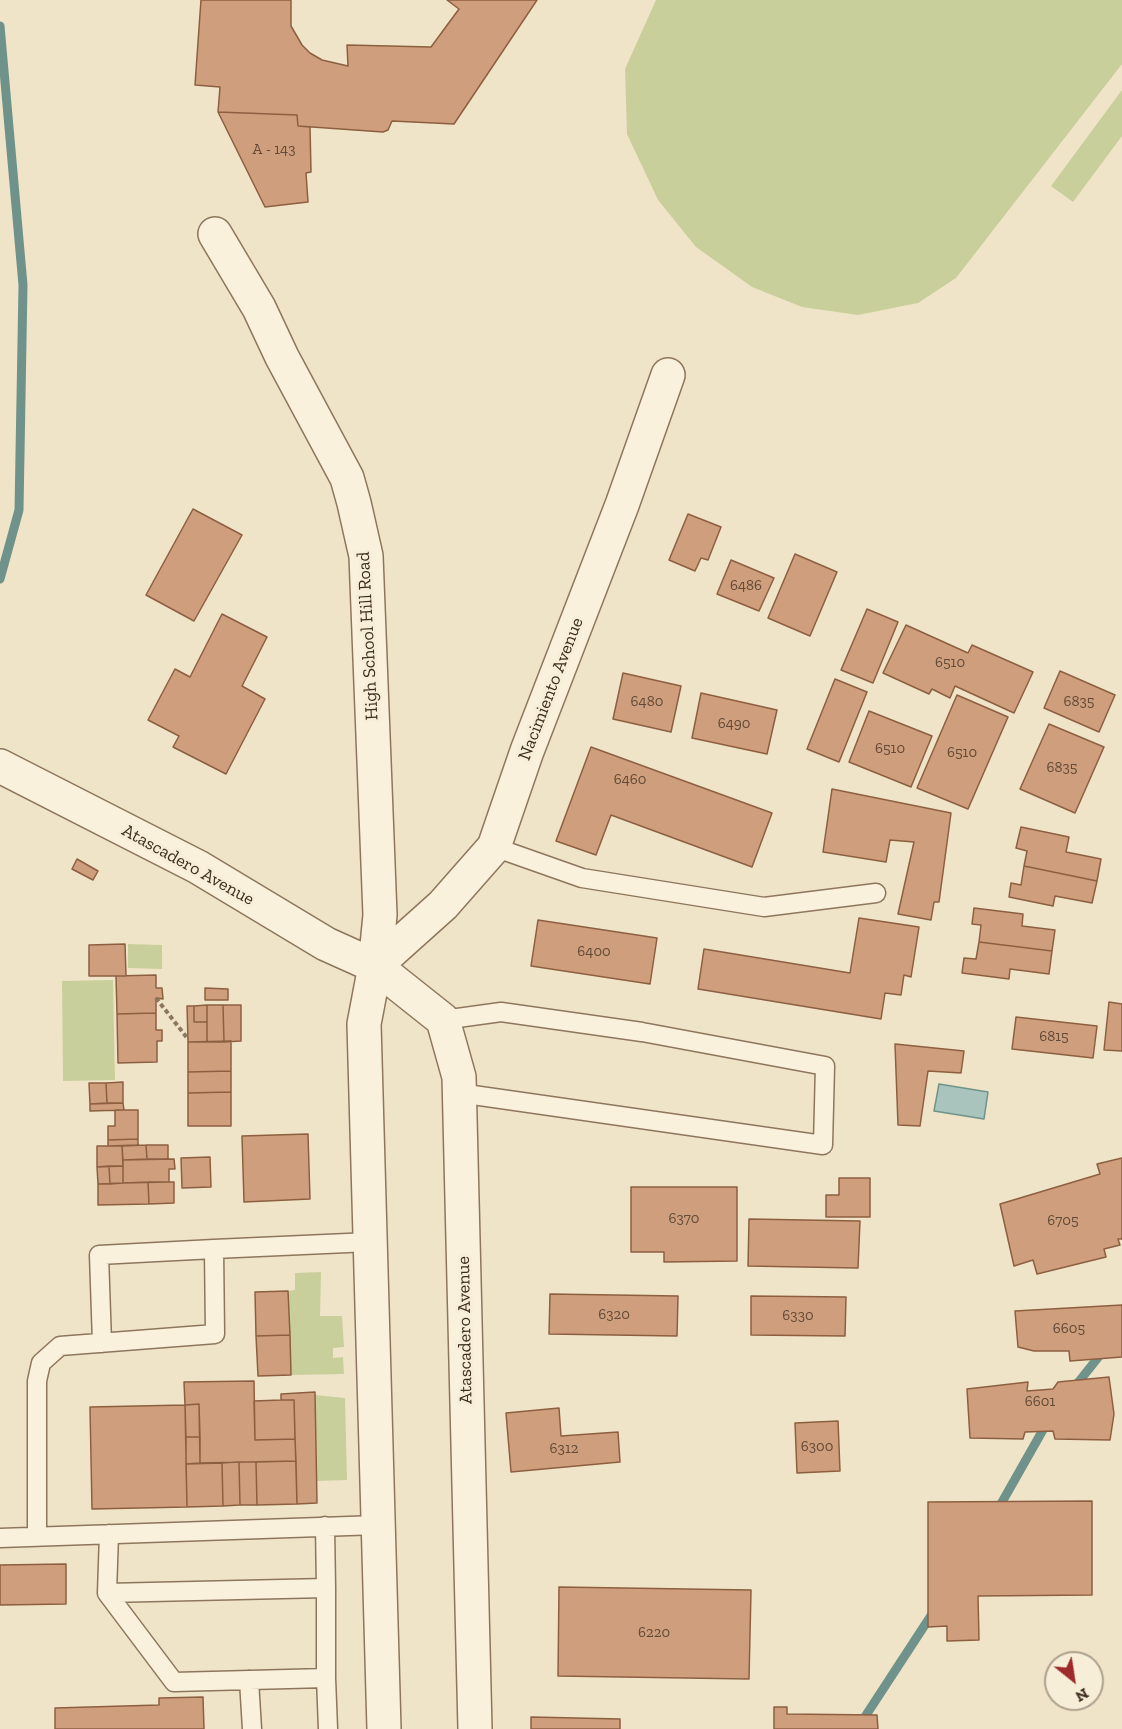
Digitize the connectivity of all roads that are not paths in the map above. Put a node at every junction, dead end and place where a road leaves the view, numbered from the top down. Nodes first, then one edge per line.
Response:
1 (215, 234) dead end
2 (668, 375) dead end
3 (0, 766) edge
4 (494, 847) junction
5 (876, 893) dead end
6 (375, 966) junction
7 (443, 1020) junction
8 (459, 1093) junction
9 (370, 1242) junction
10 (214, 1249) junction
11 (102, 1343) junction
12 (378, 1525) junction
13 (326, 1526) junction
14 (109, 1534) junction
15 (37, 1536) junction
16 (0, 1538) edge
17 (326, 1588) junction
18 (107, 1593) junction
19 (326, 1678) junction
20 (249, 1680) junction
21 (252, 1729) edge
22 (328, 1729) edge
23 (384, 1729) edge
24 (475, 1729) edge

1 - 6 street, High School Hill Road
2 - 4 street, Nacimiento Avenue
3 - 6 street, Atascadero Avenue
4 - 5 lane
4 - 6 street, Nacimiento Avenue
6 - 7 street, Atascadero Avenue
6 - 9 street
7 - 8 street, Atascadero Avenue
7 - 8 lane
8 - 24 street, Atascadero Avenue
9 - 10 lane
9 - 12 street
10 - 11 lane
10 - 11 lane
11 - 15 lane
12 - 13 lane
12 - 23 street
13 - 14 lane
13 - 17 lane
14 - 15 lane
14 - 18 lane
15 - 16 lane
17 - 18 lane
17 - 19 lane
18 - 20 lane
19 - 20 lane
19 - 22 lane
20 - 21 lane

